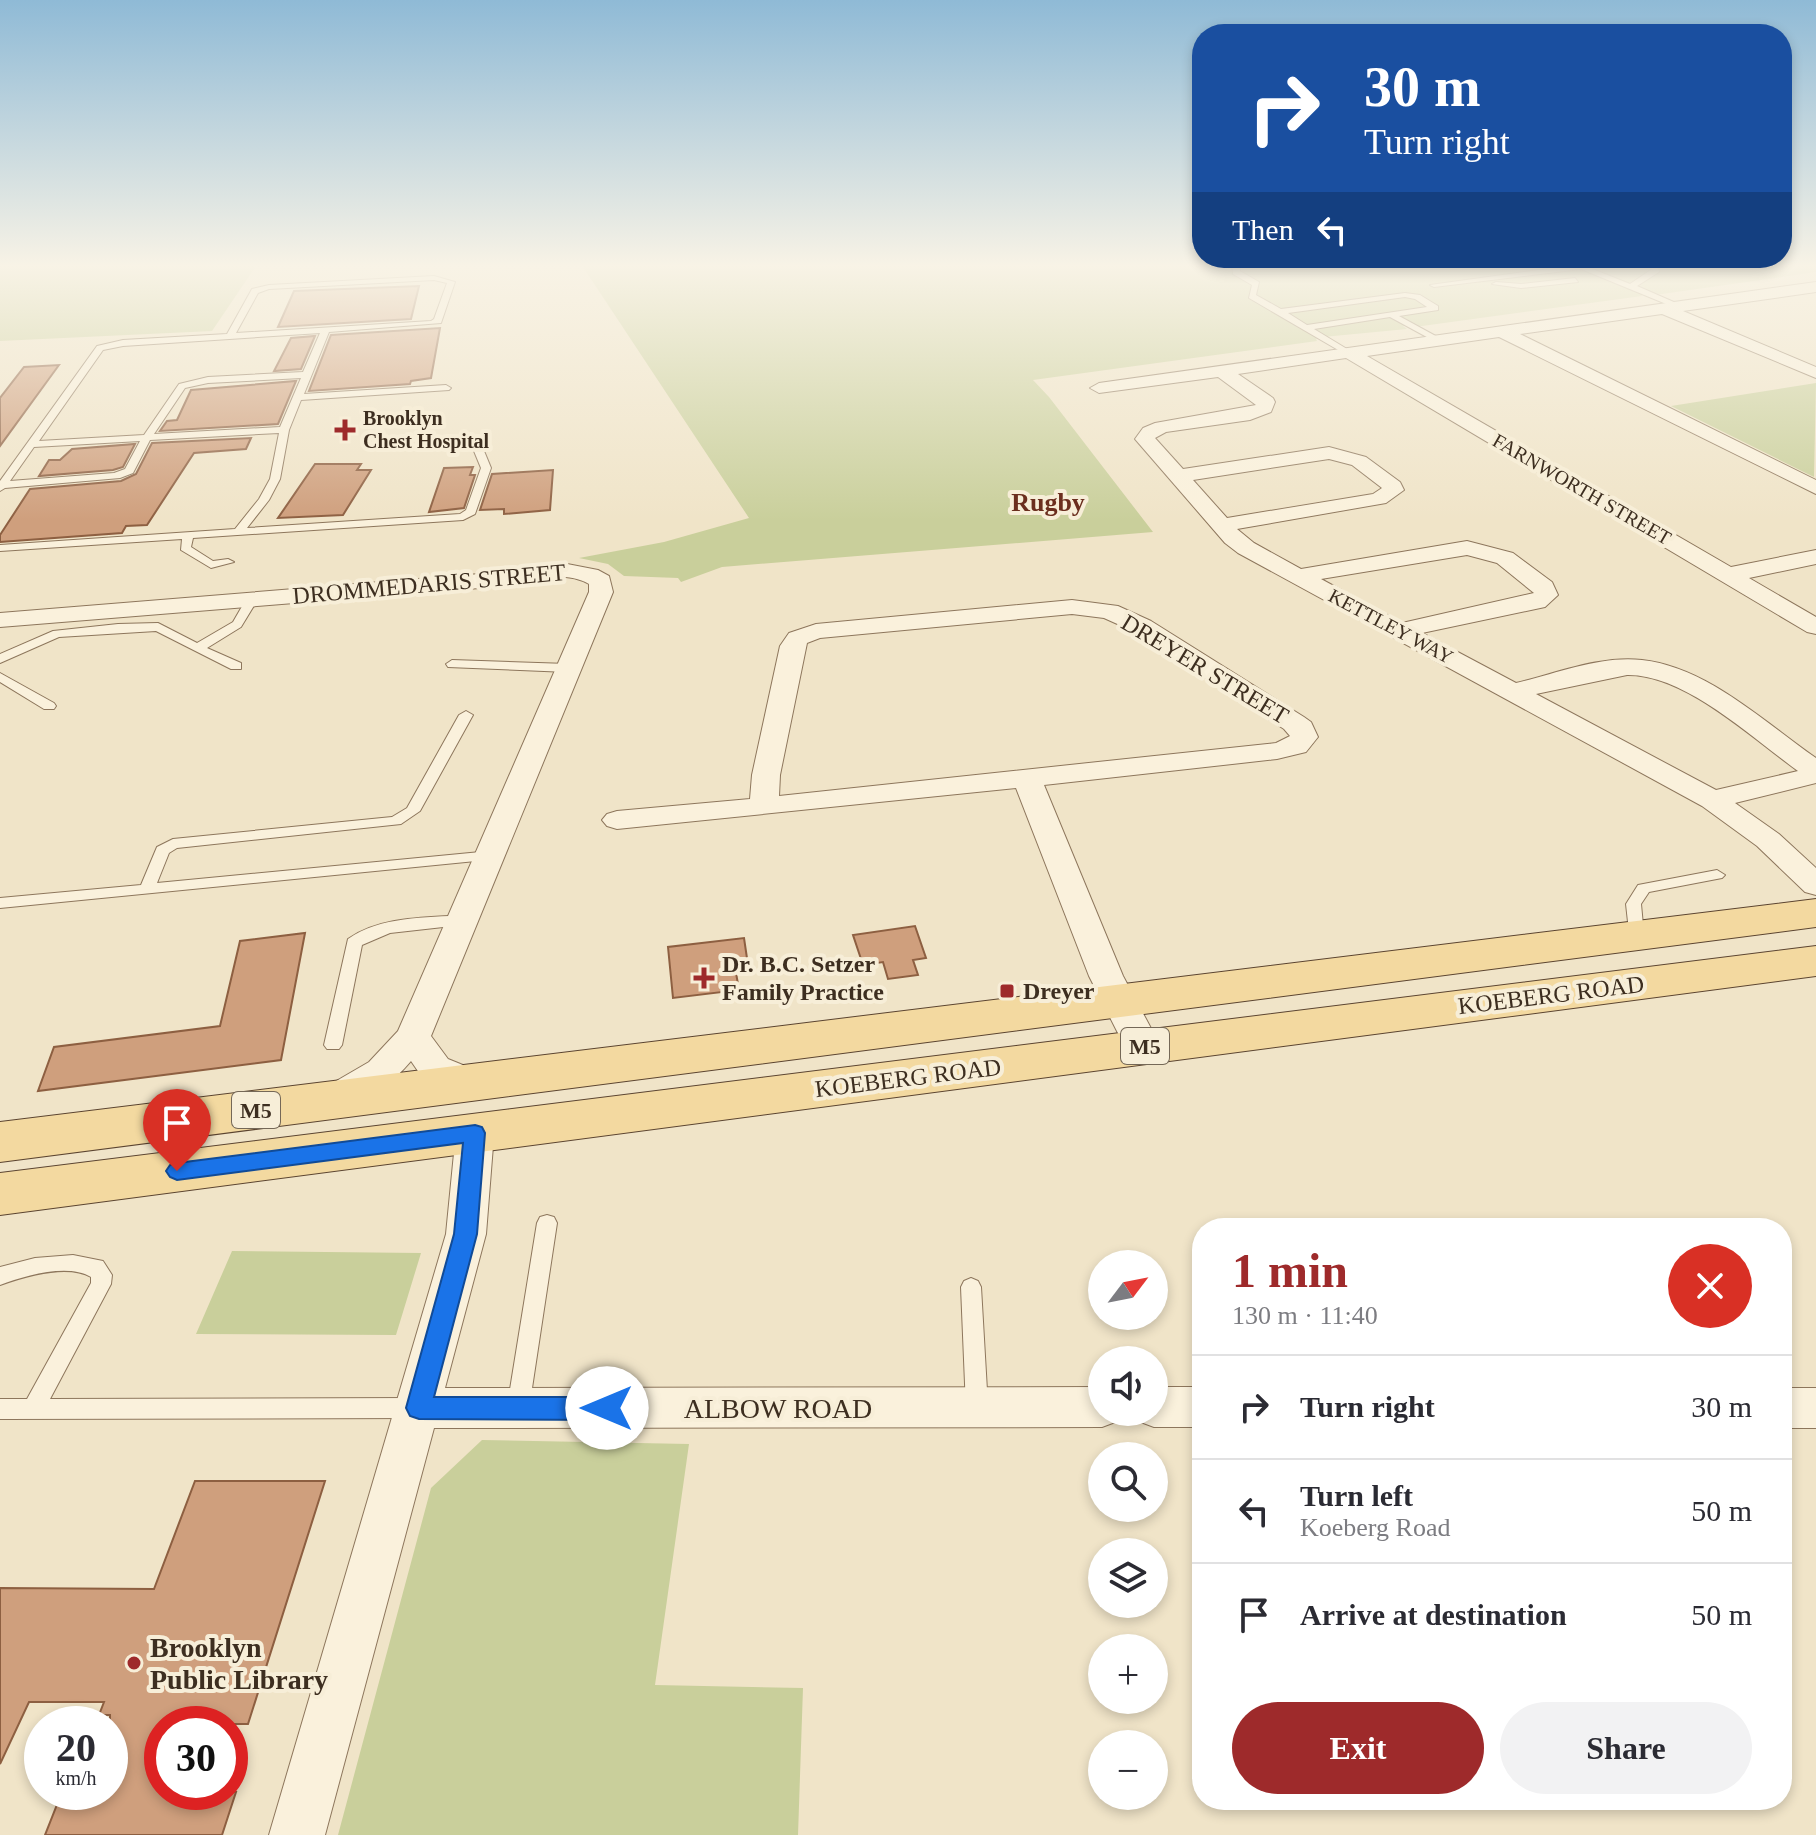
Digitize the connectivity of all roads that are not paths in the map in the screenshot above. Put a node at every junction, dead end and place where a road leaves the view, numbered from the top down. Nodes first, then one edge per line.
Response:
1 (99, 350) edge
2 (317, 350) edge
3 (1344, 350) edge
4 (1366, 350) edge
5 (1538, 350) edge
6 (1764, 350) edge
7 (1348, 352) junction
8 (1222, 371) junction
9 (1816, 373) edge
10 (307, 375) junction
11 (446, 388) dead end
12 (1099, 388) dead end
13 (297, 397) junction
14 (284, 430) junction
15 (147, 437) junction
16 (31, 444) junction
17 (479, 451) dead end
18 (1177, 476) junction
19 (1, 486) edge
20 (1816, 488) edge
21 (1221, 525) junction
22 (239, 531) junction
23 (189, 534) junction
24 (0, 548) edge
25 (1816, 557) edge
26 (228, 562) dead end
27 (1727, 575) junction
28 (1298, 576) junction
29 (252, 599) junction
30 (0, 620) edge
31 (1816, 627) edge
32 (1398, 631) junction
33 (197, 648) junction
34 (0, 659) edge
35 (452, 664) dead end
36 (236, 666) dead end
37 (568, 668) junction
38 (0, 677) edge
39 (1513, 692) junction
40 (49, 706) dead end
41 (466, 715) dead end
42 (1816, 773) edge
43 (1026, 777) junction
44 (1712, 800) junction
45 (764, 806) junction
46 (617, 820) dead end
47 (491, 856) junction
48 (1717, 875) dead end
49 (1816, 885) edge
50 (147, 889) junction
51 (0, 903) edge
52 (1816, 913) edge
53 (464, 920) junction
54 (1636, 936) junction
55 (1816, 961) edge
56 (1121, 1000) junction
57 (413, 1037) junction
58 (333, 1045) dead end
59 (1143, 1047) junction
60 (472, 1083) junction
61 (333, 1100) junction
62 (475, 1133) junction
63 (0, 1142) edge
64 (0, 1194) edge
65 (547, 1223) dead end
66 (0, 1276) edge
67 (971, 1287) dead end
68 (1088, 1407) edge
69 (1168, 1407) edge
70 (1192, 1407) edge
71 (419, 1408) junction
72 (518, 1408) junction
73 (977, 1408) junction
74 (1792, 1408) edge
75 (1816, 1408) edge
76 (0, 1409) edge
77 (33, 1409) junction
78 (297, 1835) edge

1 - 16 lane
2 - 10 lane
3 - 7 lane
4 - 7 street
5 - 20 street
6 - 9 street
7 - 8 street
7 - 27 street, FARNWORTH STREET
8 - 12 street
8 - 18 street, KETTLEY WAY
10 - 13 lane
10 - 15 lane
11 - 13 lane
13 - 14 lane
14 - 15 lane
14 - 22 lane
15 - 16 lane
15 - 19 lane
16 - 19 lane
17 - 22 lane
18 - 21 street, KETTLEY WAY
18 - 21 street
21 - 28 street, KETTLEY WAY
22 - 23 lane
23 - 24 lane
23 - 26 lane
25 - 27 street
27 - 31 street, FARNWORTH STREET
28 - 32 street, KETTLEY WAY
28 - 32 street
29 - 30 street, DROMMEDARIS STREET
29 - 33 lane
29 - 37 street, DROMMEDARIS STREET
32 - 39 street, KETTLEY WAY
33 - 34 lane
33 - 36 lane
35 - 37 lane
37 - 47 street, DROMMEDARIS STREET
38 - 40 lane
39 - 42 street
39 - 44 street, KETTLEY WAY
41 - 50 lane
42 - 44 street
43 - 45 street, DREYER STREET
43 - 45 street, DREYER STREET
43 - 56 street
44 - 49 street, KETTLEY WAY
45 - 46 street, DREYER STREET
47 - 50 lane
47 - 53 street, DROMMEDARIS STREET
48 - 54 lane
50 - 51 lane
52 - 54 main road, KOEBERG ROAD / M5
53 - 57 street, DROMMEDARIS STREET
53 - 58 lane
54 - 56 main road, KOEBERG ROAD / M5
55 - 59 main road, KOEBERG ROAD / M5
56 - 59 street
56 - 60 main road, KOEBERG ROAD / M5
57 - 60 street
57 - 61 street, DROMMEDARIS STREET
59 - 62 main road, KOEBERG ROAD / M5
60 - 61 main road, KOEBERG ROAD / M5
61 - 63 main road, KOEBERG ROAD / M5
62 - 64 main road, KOEBERG ROAD / M5
62 - 71 street
65 - 72 lane
66 - 77 lane
67 - 73 lane
68 - 73 street, ALBOW ROAD
69 - 70 street
71 - 72 street, ALBOW ROAD
71 - 77 lane
71 - 78 street
72 - 73 street, ALBOW ROAD
74 - 75 street
76 - 77 lane

